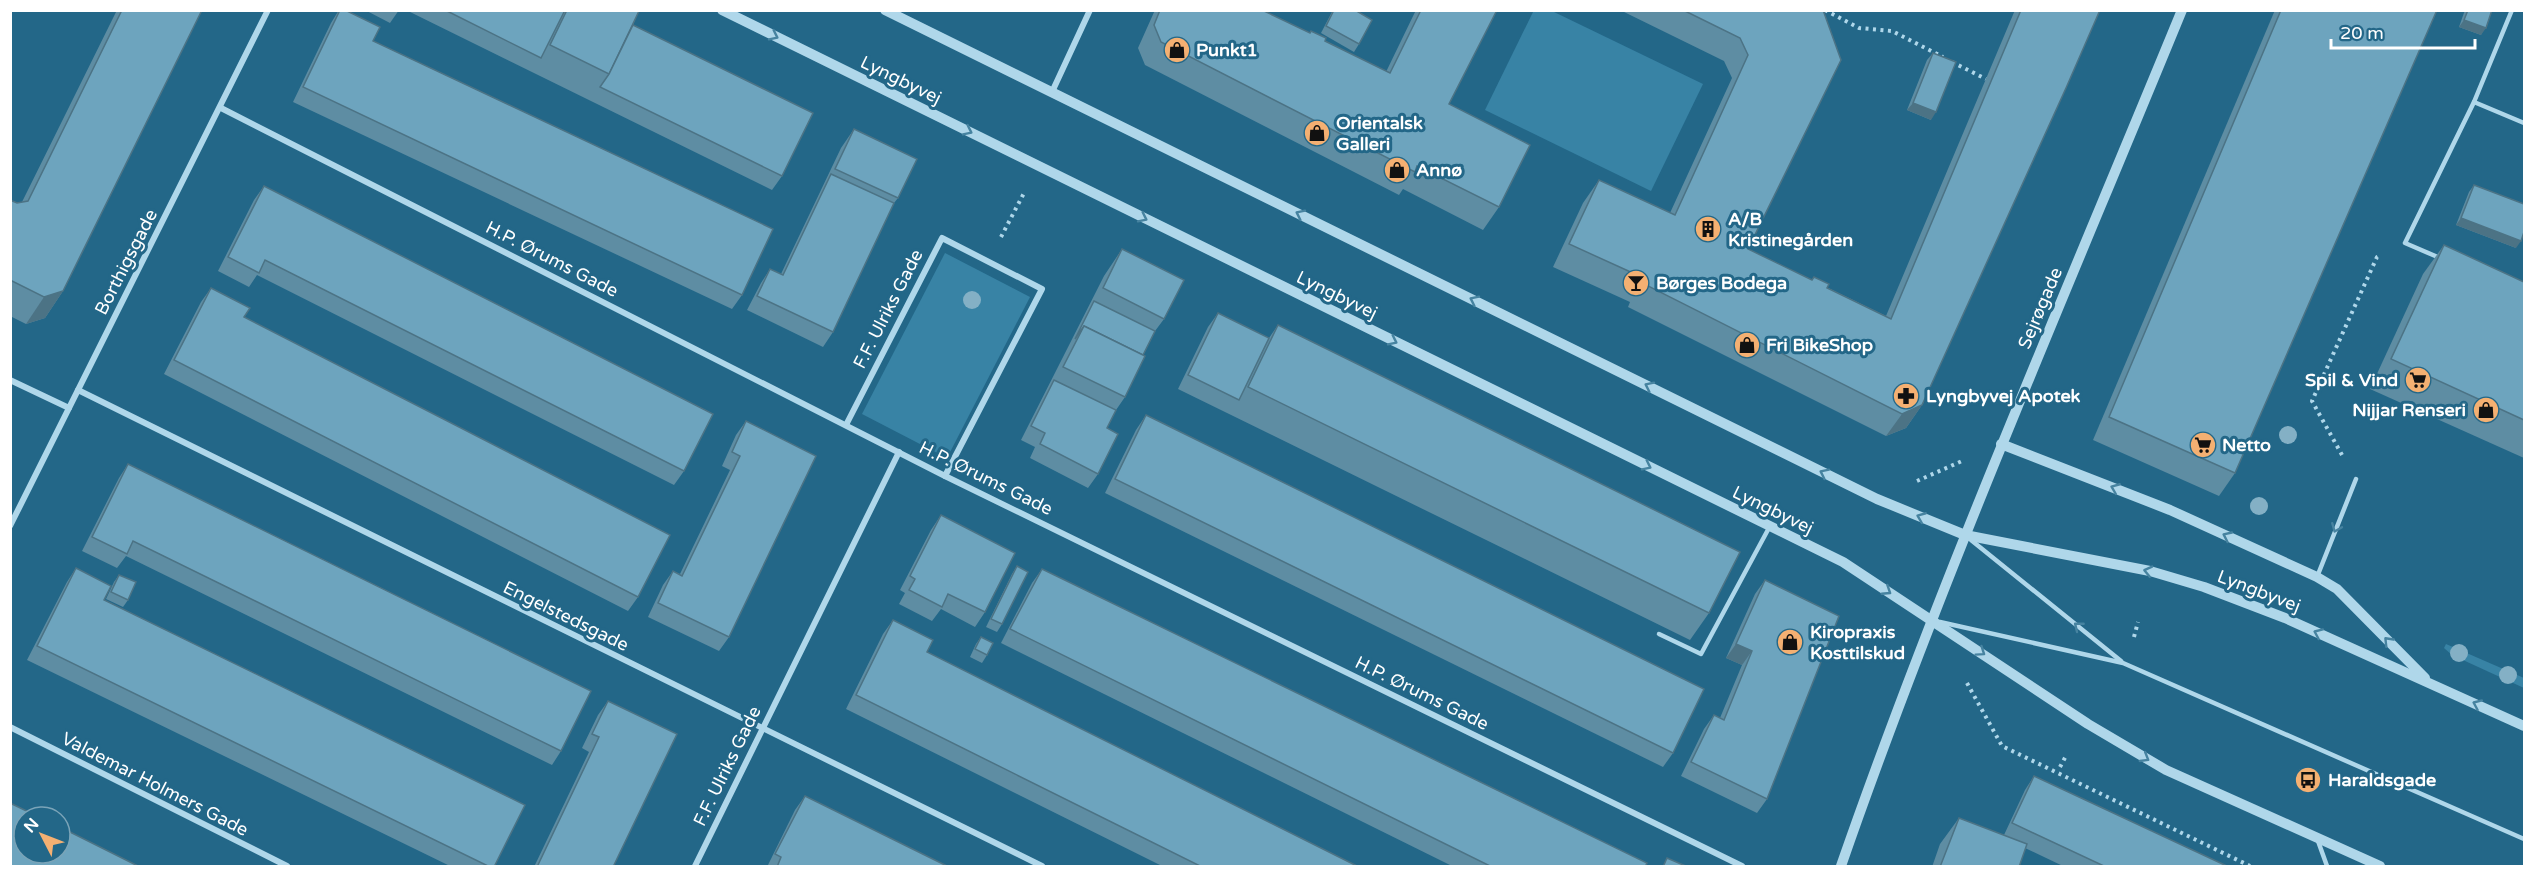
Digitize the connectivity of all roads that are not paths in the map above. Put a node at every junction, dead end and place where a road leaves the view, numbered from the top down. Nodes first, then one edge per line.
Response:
1 (268, 10) edge
2 (722, 10) edge
3 (885, 10) edge
4 (1090, 10) edge
5 (2182, 10) edge
6 (2512, 10) edge
7 (1052, 92) junction
8 (2474, 102) junction
9 (221, 108) junction
10 (2524, 123) edge
11 (2449, 262) edge
12 (10, 380) edge
13 (78, 390) junction
14 (69, 408) junction
15 (846, 425) junction
16 (2001, 444) junction
17 (899, 452) junction
18 (945, 476) junction
19 (2356, 479) road end
20 (10, 526) edge
21 (1770, 526) junction
22 (1965, 535) junction
23 (2317, 577) junction
24 (1932, 620) junction
25 (1659, 634) dead end
26 (2123, 663) junction
27 (2429, 682) junction
28 (2524, 726) edge
29 (10, 727) edge
30 (762, 730) junction
31 (2317, 839) junction
32 (2524, 839) edge
33 (287, 867) edge
34 (695, 867) edge
35 (1042, 867) edge
36 (1742, 867) edge
37 (1841, 867) edge
38 (2327, 867) edge
39 (2380, 867) edge

1 - 9 street, Borthigsgade
2 -> 21 street, Lyngbyvej
3 - 7 street, Lyngbyvej
4 - 7 street
5 - 16 street, Sejrøgade
6 - 8 lane
22 -> 7 street, Lyngbyvej
8 - 10 lane
8 - 11 lane
9 - 13 street, Borthigsgade
9 - 15 street, H.P. Ørums Gade
12 - 14 street
13 - 14 street, Borthigsgade
13 - 30 street, Engelstedsgade
14 - 20 street, Borthigsgade
15 - 17 street, H.P. Ørums Gade
15 - 18 street, F.F. Ulriks Gade
16 - 22 street, Sejrøgade
23 -> 16 street
17 - 18 street, H.P. Ørums Gade
17 - 30 street, F.F. Ulriks Gade
18 - 36 street, H.P. Ørums Gade
19 -> 23 lane
21 -> 24 street, Lyngbyvej
21 - 25 lane
22 - 24 street, Sejrøgade
26 -> 22 lane, Lyngbyvej
27 -> 22 street, Lyngbyvej
27 -> 23 street
24 - 26 lane, Lyngbyvej
24 -> 31 street, Lyngbyvej
24 - 37 street
26 - 32 lane, Lyngbyvej
28 -> 27 street, Lyngbyvej
29 - 33 street, Valdemar Holmers Gade
30 - 34 street, F.F. Ulriks Gade
30 - 35 street, Engelstedsgade
31 - 38 lane
31 - 39 street, Lyngbyvej

